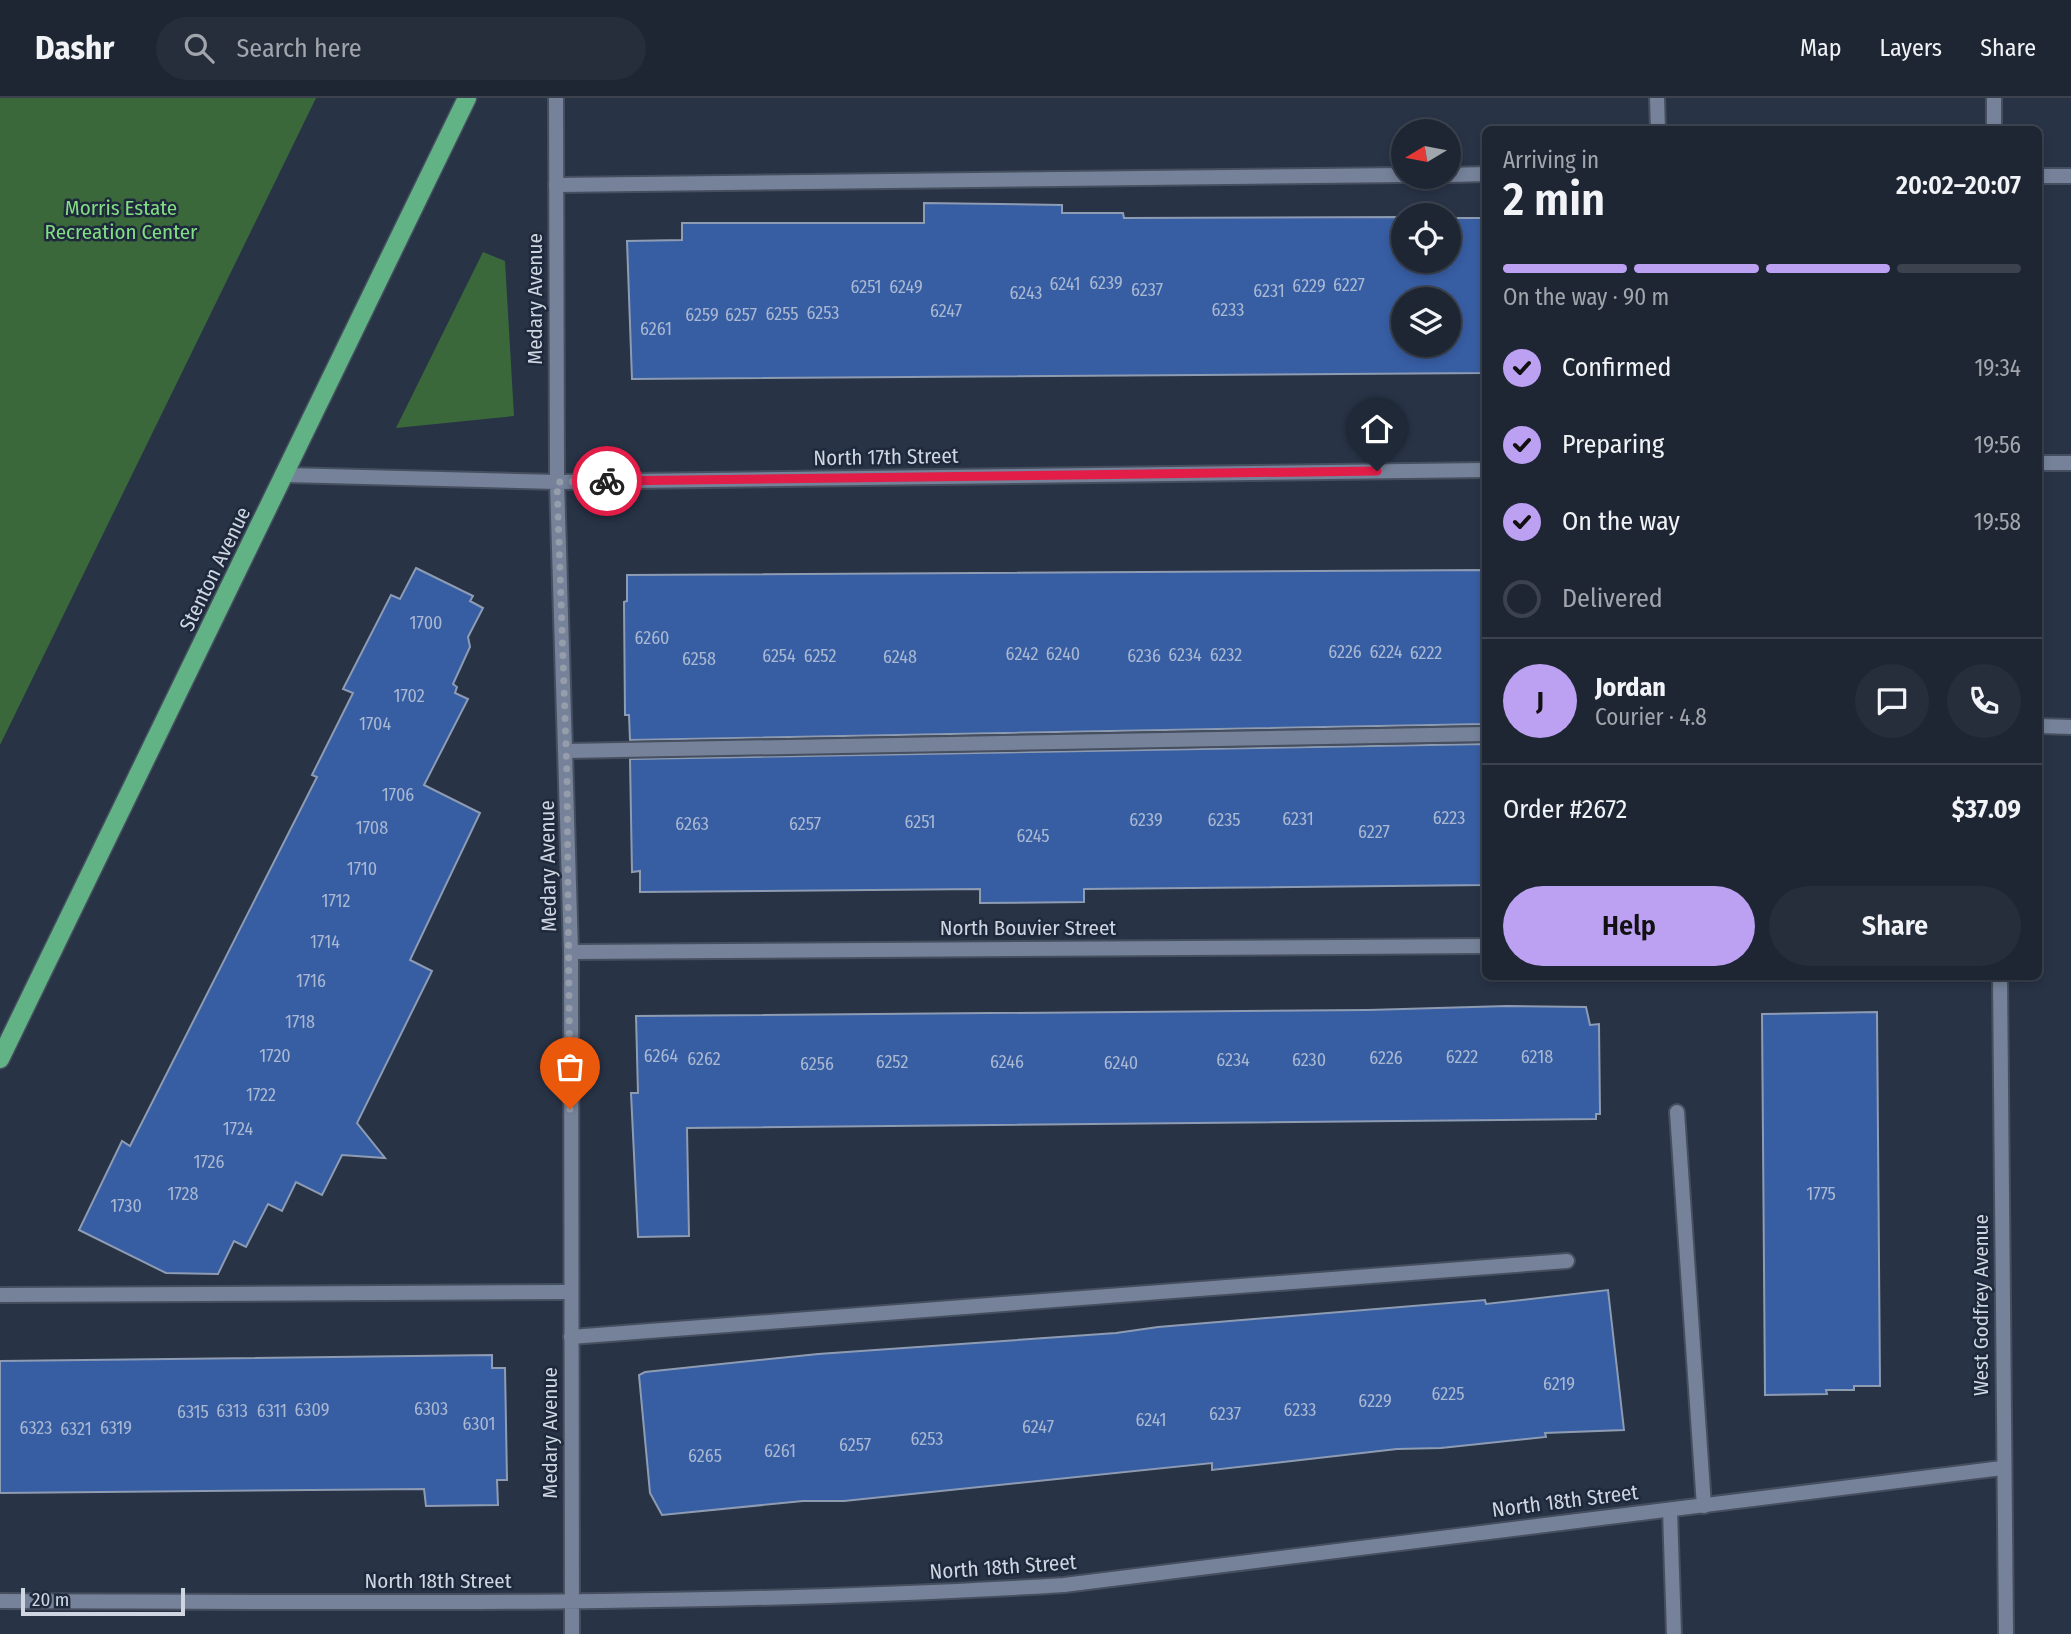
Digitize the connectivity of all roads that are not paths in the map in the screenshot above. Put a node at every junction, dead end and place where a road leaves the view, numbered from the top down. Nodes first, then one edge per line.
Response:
1 (467, 98) edge
2 (556, 98) edge
3 (1657, 98) edge
4 (1994, 98) edge
5 (1658, 126) edge
6 (1994, 126) edge
7 (1461, 174) edge
8 (1482, 174) edge
9 (1391, 175) edge
10 (2042, 176) edge
11 (2071, 176) edge
12 (556, 185) junction
13 (2042, 463) edge
14 (2071, 463) edge
15 (1482, 470) edge
16 (286, 475) junction
17 (557, 482) junction
18 (2042, 726) edge
19 (2071, 727) edge
20 (1482, 734) edge
21 (567, 751) junction
22 (1482, 946) edge
23 (570, 951) junction
24 (2000, 980) edge
25 (0, 1059) edge
26 (1677, 1112) dead end
27 (1567, 1261) dead end
28 (569, 1292) junction
29 (0, 1296) edge
30 (571, 1337) junction
31 (2002, 1468) junction
32 (1704, 1506) junction
33 (1670, 1510) junction
34 (0, 1601) edge
35 (571, 1602) junction
36 (572, 1634) edge
37 (1674, 1634) edge
38 (2006, 1634) edge

1 - 16 main road, Stenton Avenue
2 - 12 street, Medary Avenue
3 - 5 street
4 - 6 street
7 - 8 street
9 - 12 street
10 - 11 street
12 - 17 street, Medary Avenue
13 - 14 street
15 - 17 street, North 17th Street
16 - 17 street, North 17th Street
16 - 25 main road, Stenton Avenue
17 - 21 street, Medary Avenue
18 - 19 street
20 - 21 street
21 - 23 street, Medary Avenue
22 - 23 street, North Bouvier Street
23 - 28 street, Medary Avenue
24 - 31 street, West Godfrey Avenue
26 - 32 street
27 - 30 street
28 - 29 street
28 - 30 street, Medary Avenue
30 - 35 street, Medary Avenue
31 - 32 street, North 18th Street
31 - 38 street, West Godfrey Avenue
32 - 33 street, North 18th Street
33 - 35 street, North 18th Street
33 - 37 street
34 - 35 street, North 18th Street
35 - 36 street, Medary Avenue

